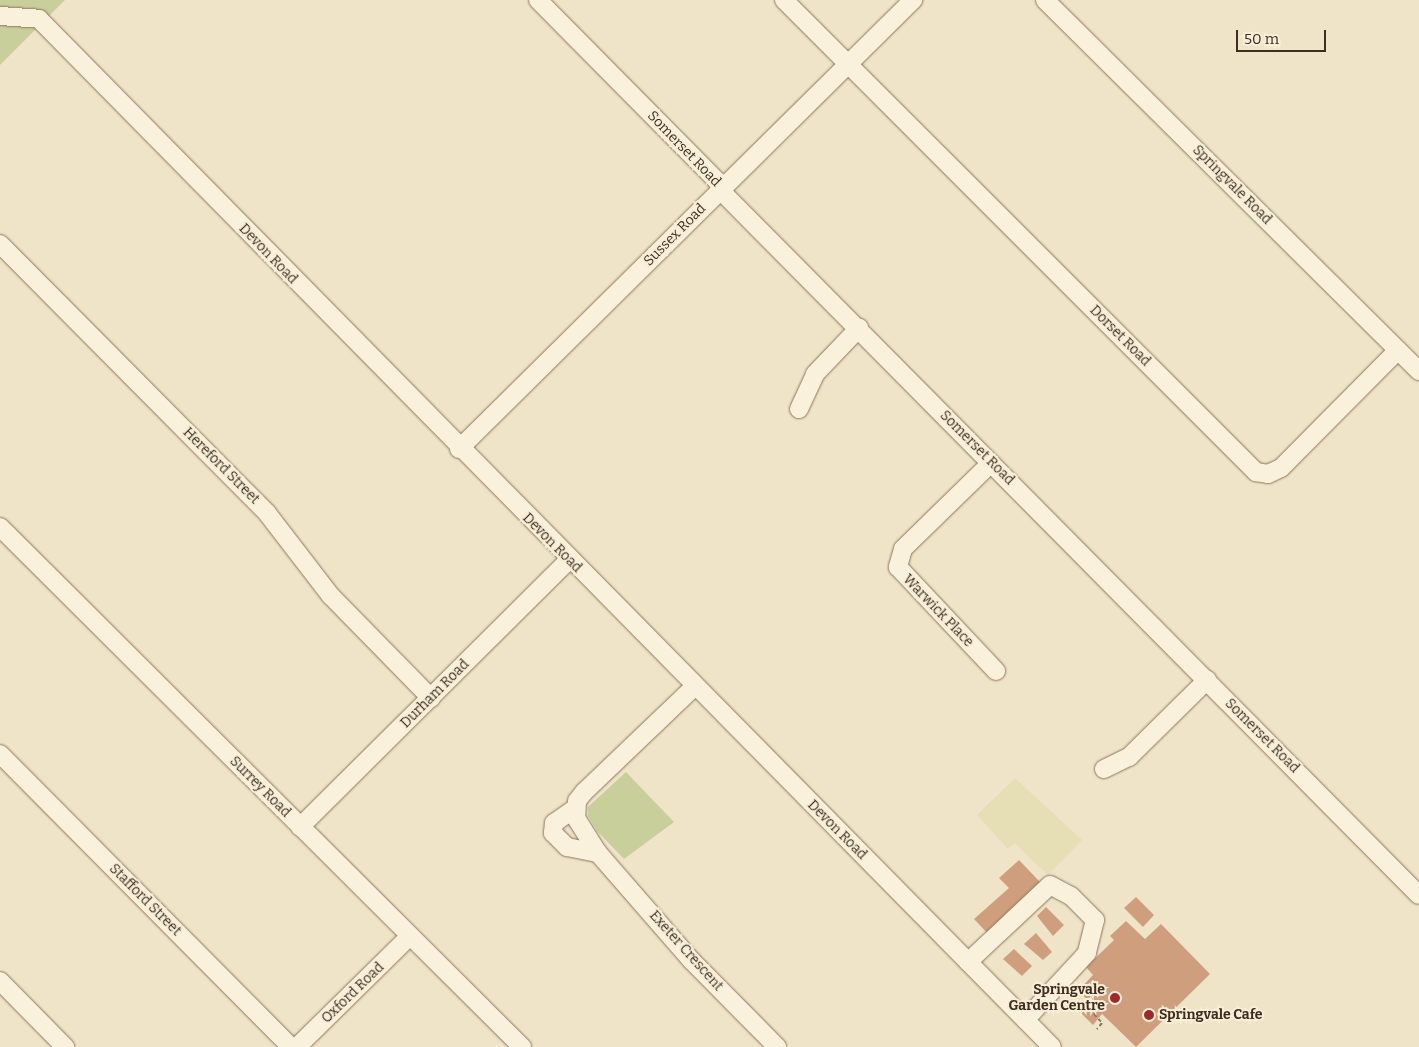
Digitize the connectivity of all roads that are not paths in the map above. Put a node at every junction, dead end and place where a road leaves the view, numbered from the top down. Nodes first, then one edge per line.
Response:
1 (538, 0) edge
2 (784, 0) edge
3 (913, 0) edge
4 (1045, 0) edge
5 (0, 16) edge
6 (849, 64) junction
7 (722, 189) junction
8 (0, 244) edge
9 (859, 328) junction
10 (1398, 350) junction
11 (1419, 371) edge
12 (799, 409) dead end
13 (459, 449) junction
14 (991, 462) junction
15 (0, 527) edge
16 (569, 560) junction
17 (996, 670) dead end
18 (1208, 680) junction
19 (694, 687) junction
20 (431, 698) junction
21 (0, 754) edge
22 (1104, 769) dead end
23 (574, 809) junction
24 (300, 827) junction
25 (598, 853) junction
26 (1419, 895) edge
27 (408, 938) junction
28 (968, 962) junction
29 (0, 981) edge
30 (1025, 1020) junction
31 (65, 1047) edge
32 (291, 1047) edge
33 (297, 1047) edge
34 (522, 1047) edge
35 (777, 1047) edge
36 (1052, 1047) edge

1 - 7 street, Somerset Road
2 - 6 street, Dorset Road
3 - 6 street, Sussex Road
4 - 10 street, Springvale Road
5 - 13 street, Devon Road
6 - 7 street, Sussex Road
6 - 10 street, Dorset Road
7 - 9 street, Somerset Road
7 - 13 street, Sussex Road
8 - 20 street, Hereford Street
9 - 12 street
9 - 14 street, Somerset Road
10 - 11 street, Springvale Road
13 - 16 street, Devon Road
14 - 17 street, Warwick Place
14 - 18 street, Somerset Road
15 - 24 street, Surrey Road
16 - 19 street, Devon Road
16 - 20 street, Durham Road
18 - 22 street
18 - 26 street, Somerset Road
19 - 23 street
19 - 28 street, Devon Road
20 - 24 street, Durham Road
21 - 32 street, Stafford Street
23 - 25 street, Exeter Crescent
23 - 25 street
24 - 27 street, Surrey Road
25 - 35 street, Exeter Crescent
27 - 33 street, Oxford Road
27 - 34 street, Surrey Road
28 - 30 street, Devon Road
28 - 30 street
29 - 31 street
30 - 36 street, Devon Road

